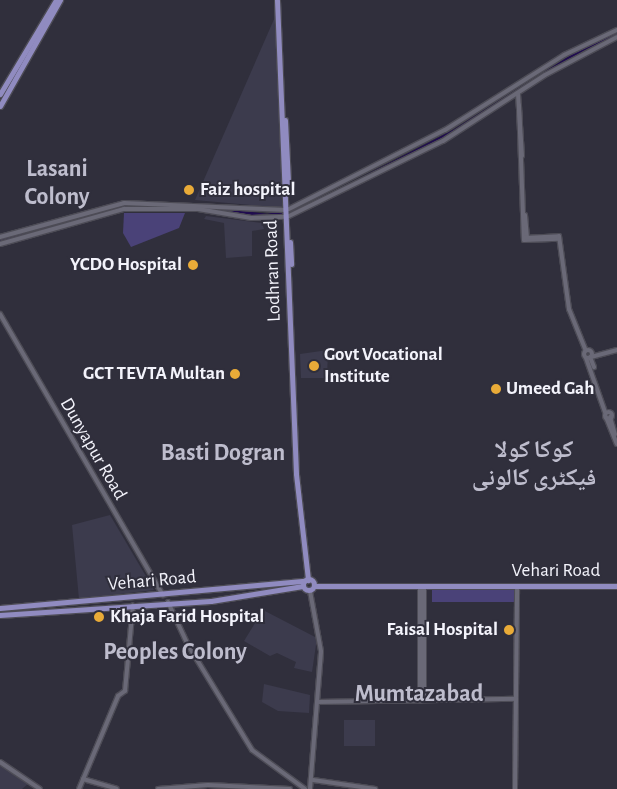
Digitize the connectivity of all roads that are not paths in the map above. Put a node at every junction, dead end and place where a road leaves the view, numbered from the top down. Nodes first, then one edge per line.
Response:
1 (56, 0) edge
2 (60, 0) edge
3 (278, 0) edge
4 (617, 30) edge
5 (617, 37) edge
6 (0, 94) edge
7 (518, 94) junction
8 (0, 106) edge
9 (287, 214) junction
10 (0, 237) edge
11 (0, 244) edge
12 (0, 314) edge
13 (617, 349) edge
14 (589, 356) junction
15 (607, 414) junction
16 (617, 440) edge
17 (617, 444) edge
18 (305, 582) junction
19 (315, 586) junction
20 (422, 586) junction
21 (516, 586) junction
22 (617, 586) edge
23 (310, 591) junction
24 (163, 596) junction
25 (168, 602) junction
26 (133, 605) junction
27 (0, 608) edge
28 (0, 615) edge
29 (516, 699) junction
30 (422, 700) junction
31 (316, 702) junction
32 (0, 762) edge
33 (83, 779) junction
34 (312, 780) dead end
35 (40, 789) edge
36 (79, 789) edge
37 (117, 789) edge
38 (158, 789) edge
39 (290, 789) edge
40 (306, 789) edge
41 (310, 789) edge
42 (375, 789) edge
43 (515, 789) edge

1 - 6 main road
2 - 8 main road
3 - 9 main road, Lodhran Road
4 - 9 street
5 - 7 street
7 - 9 street
7 - 14 street
9 - 10 street
9 - 11 street
9 - 18 main road, Lodhran Road
12 - 24 street, Dunyapur Road
13 - 14 street
14 - 15 street
15 - 16 street
15 - 17 street
18 - 19 main road
18 - 23 main road
18 - 24 main road, Vehari Road
18 - 25 main road, Vehari Road
19 - 20 main road, Vehari Road
19 - 23 main road
20 - 21 main road, Vehari Road
20 - 30 street
21 - 22 main road, Vehari Road
21 - 29 street
23 - 31 street
24 - 27 main road, Vehari Road
25 - 26 main road, Vehari Road
25 - 40 street
26 - 28 main road, Vehari Road
26 - 33 street
29 - 30 street
29 - 43 street
30 - 31 street
31 - 41 street
32 - 35 street
33 - 36 street
33 - 37 street
34 - 42 street
38 - 39 street

